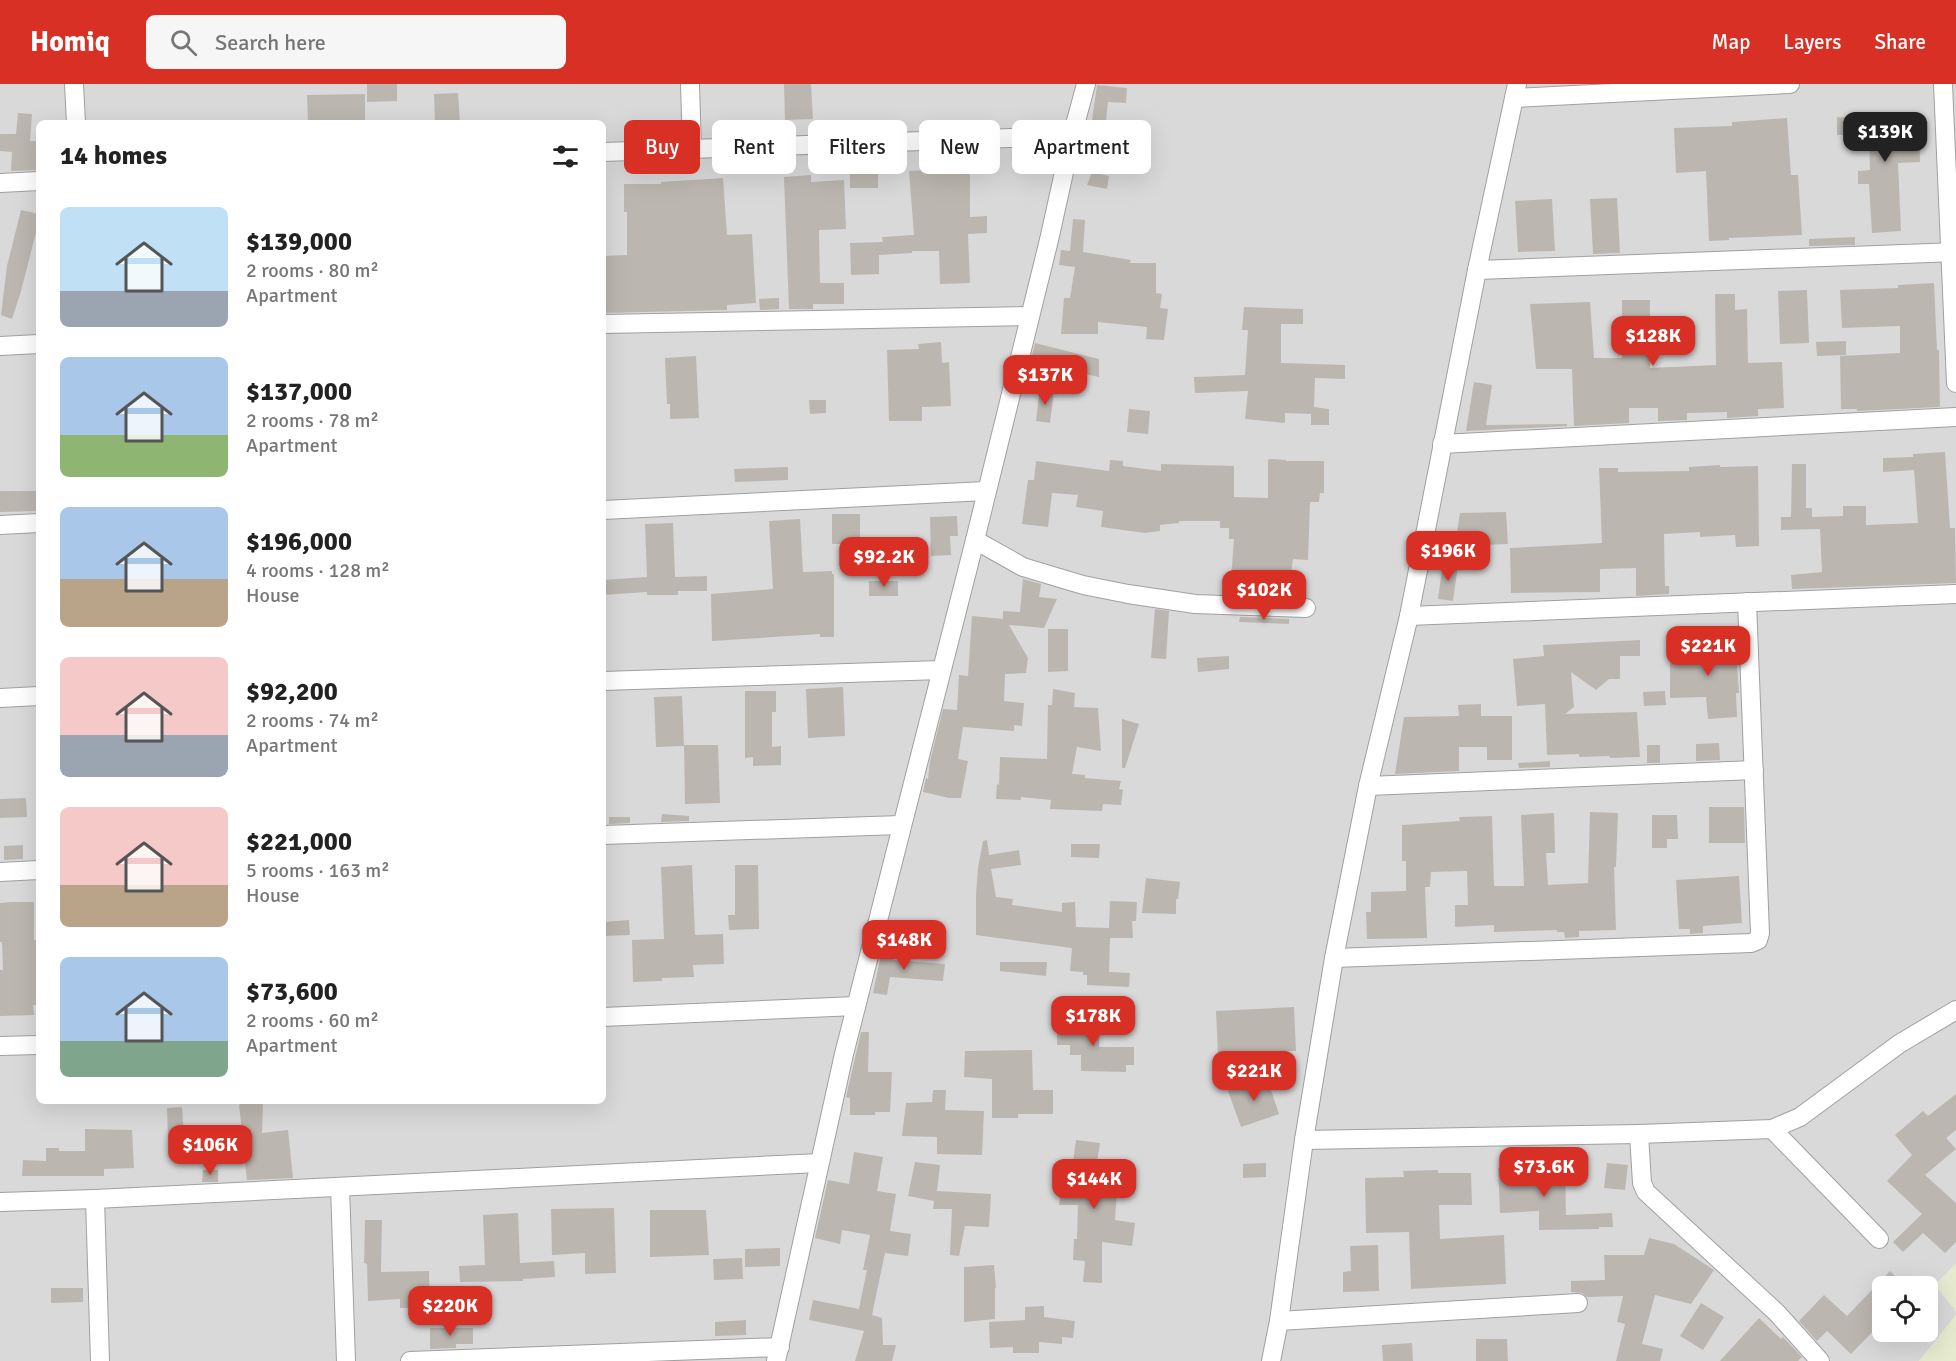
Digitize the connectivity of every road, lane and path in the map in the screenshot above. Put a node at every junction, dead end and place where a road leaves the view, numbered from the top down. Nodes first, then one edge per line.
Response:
1 (74, 84) edge
2 (690, 84) edge
3 (1086, 84) edge
4 (1790, 84) edge
5 (1943, 84) edge
6 (1516, 91) edge
7 (76, 120) edge
8 (691, 120) edge
9 (1076, 120) edge
10 (1012, 138) edge
11 (700, 150) edge
12 (606, 152) edge
13 (624, 152) edge
14 (1063, 174) edge
15 (36, 182) edge
16 (2, 188) edge
17 (1953, 252) edge
18 (1477, 270) junction
19 (1030, 316) junction
20 (606, 324) edge
21 (36, 344) edge
22 (0, 346) edge
23 (1956, 383) edge
24 (1956, 417) edge
25 (1443, 444) junction
26 (986, 491) junction
27 (606, 510) edge
28 (36, 523) edge
29 (0, 525) edge
30 (975, 540) junction
31 (1956, 594) edge
32 (1747, 602) junction
33 (1306, 608) dead end
34 (1409, 616) junction
35 (941, 670) junction
36 (606, 681) edge
37 (36, 696) edge
38 (0, 698) edge
39 (1754, 770) junction
40 (1368, 786) junction
41 (901, 825) junction
42 (606, 835) edge
43 (36, 870) edge
44 (0, 872) edge
45 (1334, 958) junction
46 (856, 1006) junction
47 (1956, 1010) edge
48 (606, 1017) edge
49 (36, 1045) edge
50 (0, 1046) edge
51 (1772, 1129) junction
52 (1639, 1134) junction
53 (1304, 1140) junction
54 (819, 1163) junction
55 (339, 1187) junction
56 (95, 1199) junction
57 (0, 1202) edge
58 (1879, 1239) dead end
59 (1578, 1303) dead end
60 (1279, 1321) junction
61 (778, 1354) edge
62 (100, 1361) edge
63 (346, 1361) edge
64 (410, 1361) edge
65 (1271, 1361) edge
66 (1820, 1361) edge

1 - 7 street
2 - 8 street
3 - 9 street
4 - 6 street
5 - 17 street
6 - 18 street
10 - 11 street
12 - 13 street
14 - 19 street
15 - 16 street
17 - 18 street
17 - 23 street
18 - 25 street
19 - 20 street
19 - 26 street
21 - 22 street
24 - 25 street
25 - 34 street
26 - 27 street
26 - 30 street
28 - 29 street
30 - 33 street
30 - 35 street
31 - 32 street
32 - 34 street
32 - 39 street
34 - 40 street
35 - 36 street
35 - 41 street
37 - 38 street
39 - 40 street
39 - 45 street
40 - 45 street
41 - 42 street
41 - 46 street
43 - 44 street
45 - 53 street
46 - 48 street
46 - 54 street
47 - 51 street
49 - 50 street
51 - 52 street
51 - 58 street
52 - 53 street
52 - 66 street
53 - 60 street
54 - 55 street
54 - 61 street
55 - 56 street
55 - 63 street
56 - 57 street
56 - 62 street
59 - 60 street
60 - 65 street
61 - 64 street

